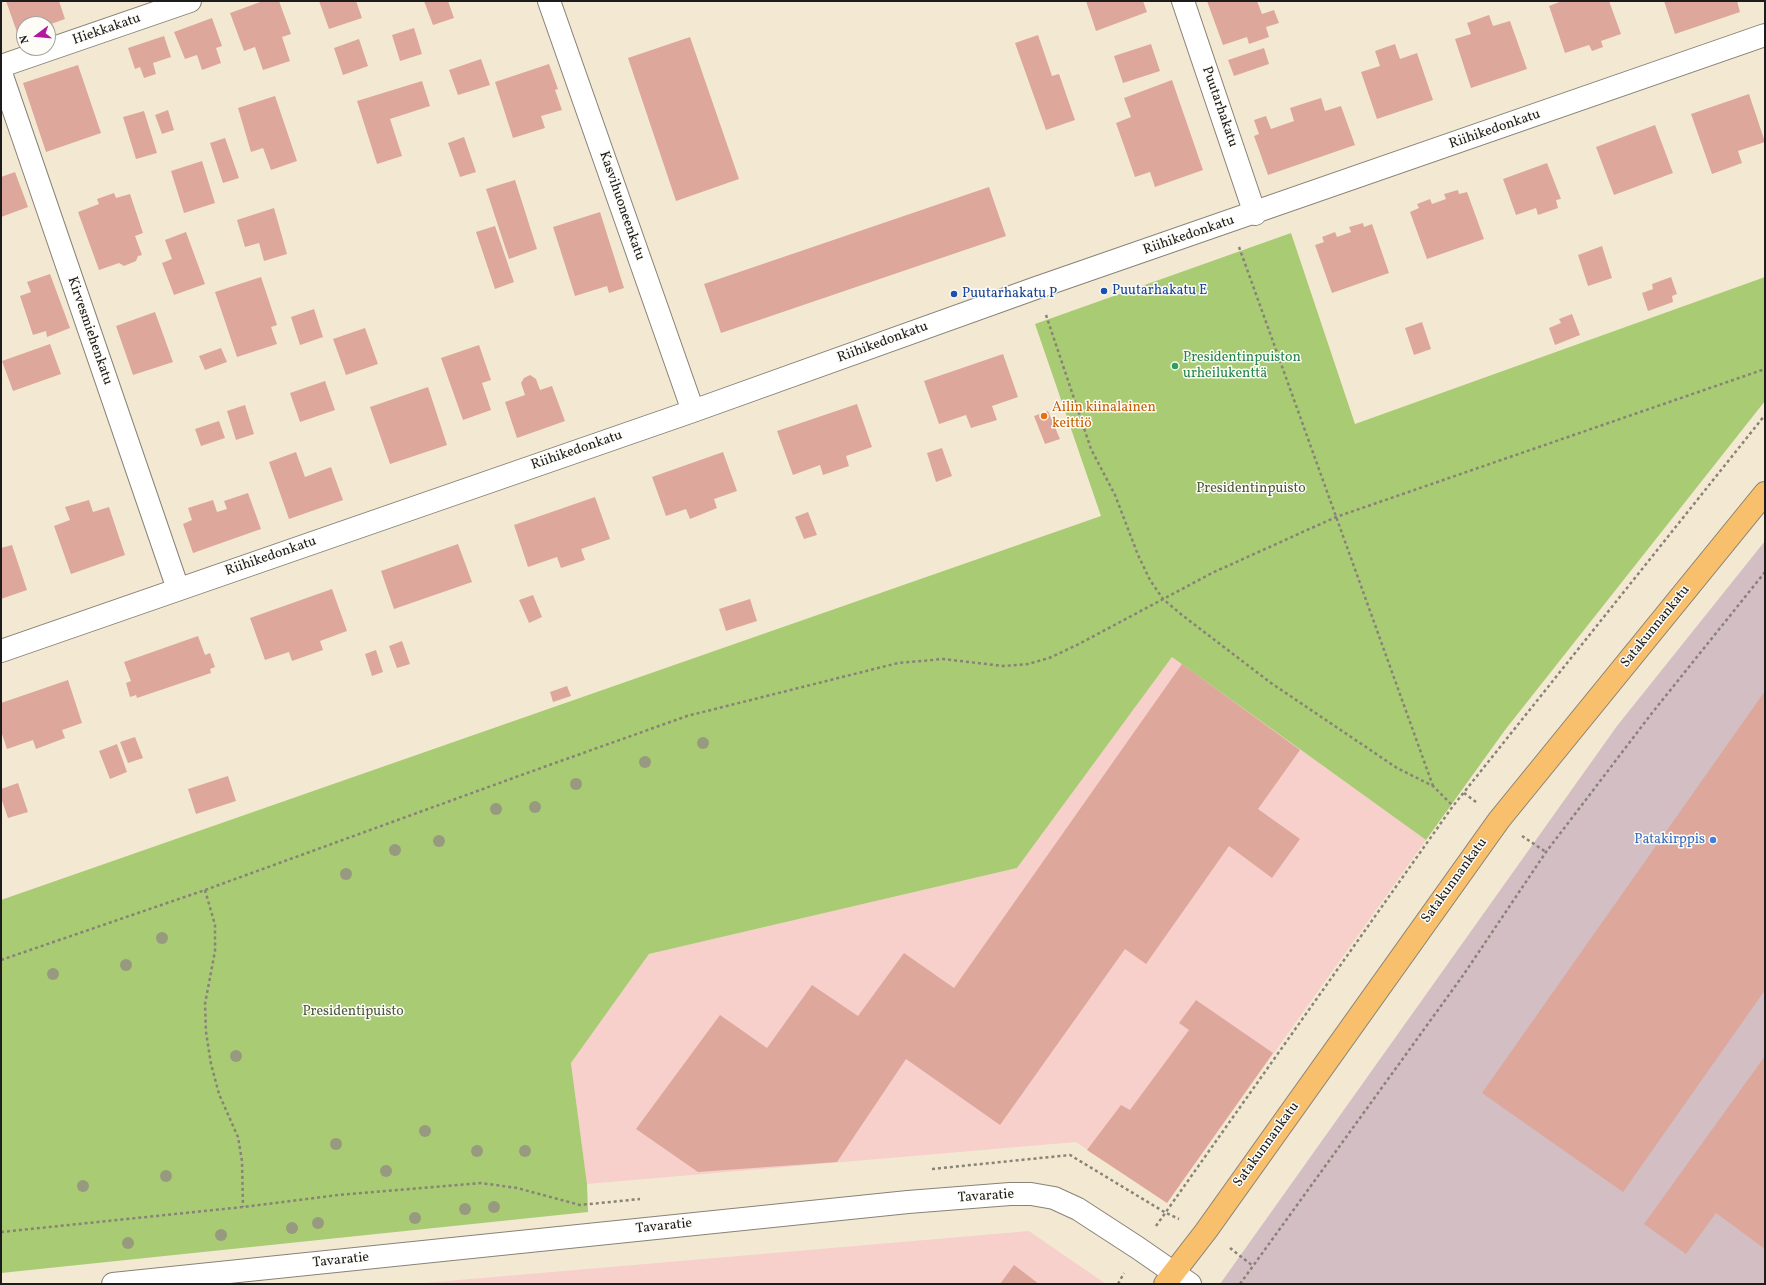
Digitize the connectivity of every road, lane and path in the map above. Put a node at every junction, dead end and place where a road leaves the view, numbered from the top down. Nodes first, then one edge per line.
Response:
1 (190, 1) edge
2 (549, 1) edge
3 (1183, 1) edge
4 (1765, 36) edge
5 (1, 66) edge
6 (1, 73) edge
7 (1255, 214) junction
8 (1230, 222) junction
9 (1036, 288) junction
10 (1765, 369) edge
11 (693, 411) junction
12 (1765, 415) edge
13 (1765, 493) edge
14 (1336, 517) junction
15 (1765, 572) edge
16 (178, 589) junction
17 (1163, 598) junction
18 (1, 651) edge
19 (1433, 786) junction
20 (1453, 806) junction
21 (205, 890) junction
22 (1, 960) edge
23 (928, 1170) dead end
24 (643, 1198) dead end
25 (243, 1207) junction
26 (1166, 1213) junction
27 (1206, 1231) junction
28 (1, 1232) edge
29 (1138, 1248) junction
30 (1254, 1266) junction
31 (1176, 1280) edge
32 (113, 1284) edge
33 (1118, 1284) edge
34 (1240, 1284) edge

1 - 5 street, Hiekkakatu
2 - 11 street, Kasvihuoneenkatu
3 - 7 street, Puutarhakatu
4 - 7 street, Riihikedonkatu
6 - 16 street, Kirvesmiehenkatu
7 - 8 street, Riihikedonkatu
8 - 9 street, Riihikedonkatu
8 - 14 path
9 - 11 street, Riihikedonkatu
9 - 17 path
10 - 14 path
11 - 16 street, Riihikedonkatu
12 - 20 path
13 - 27 main road, Satakunnankatu
14 - 17 path
14 - 19 path
15 - 30 path
16 - 18 street, Riihikedonkatu
17 - 19 path
17 - 21 path
19 - 20 path
20 - 26 path
21 - 22 path
21 - 25 path
23 - 26 path
24 - 25 path
25 - 28 path
26 - 27 path
26 - 29 path
27 - 30 path
27 - 31 main road, Satakunnankatu
29 - 31 street, Tavaratie
29 - 32 street, Tavaratie
29 - 33 path
30 - 34 path

